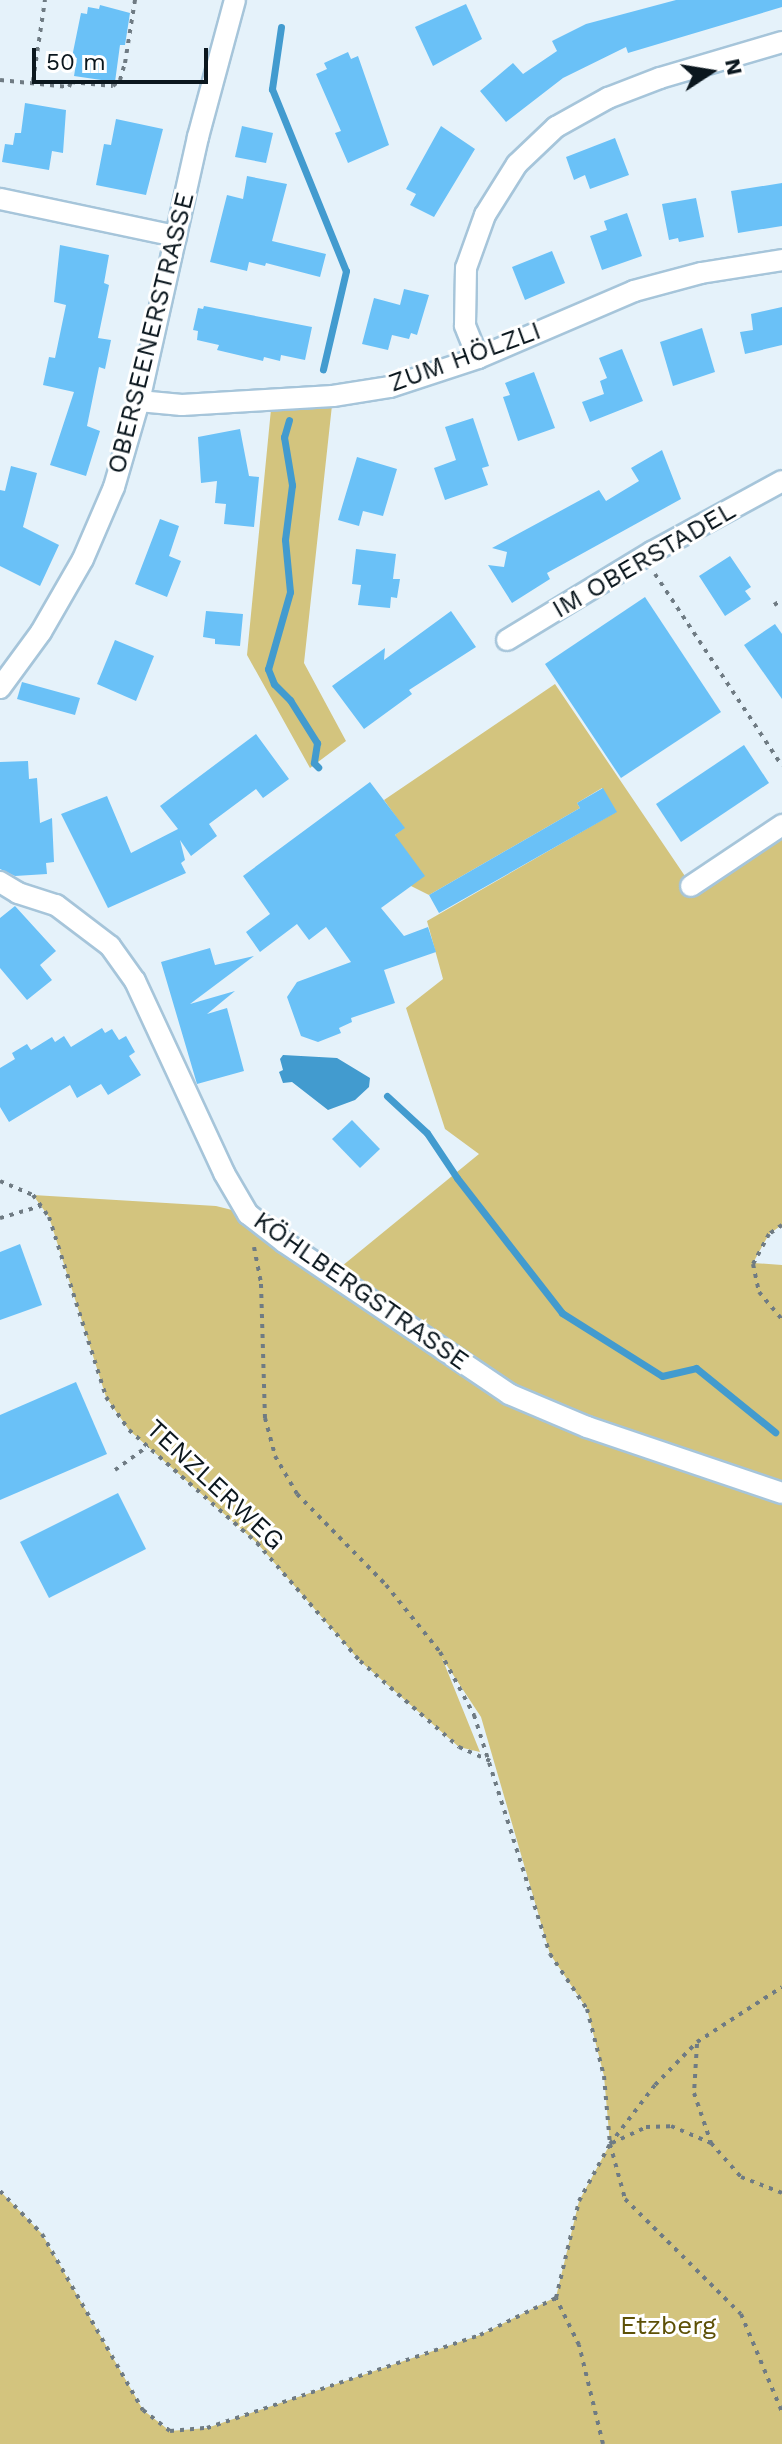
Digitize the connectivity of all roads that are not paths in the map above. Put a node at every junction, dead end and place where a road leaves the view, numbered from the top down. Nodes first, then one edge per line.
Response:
1 (235, 0) edge
2 (782, 42) edge
3 (0, 199) edge
4 (176, 236) junction
5 (782, 260) edge
6 (478, 358) junction
7 (139, 401) junction
8 (782, 481) edge
9 (507, 640) dead end
10 (0, 688) edge
11 (782, 825) edge
12 (0, 882) edge
13 (691, 886) dead end
14 (782, 1493) edge

1 - 4 street, OBERSEENERSTRASSE
2 - 6 street
3 - 4 street
4 - 7 street, OBERSEENERSTRASSE
5 - 6 street, ZUM HÖLZLI
6 - 7 street, ZUM HÖLZLI
7 - 10 street, OBERSEENERSTRASSE
8 - 9 street, IM OBERSTADEL
11 - 13 street
12 - 14 street, KÖHLBERGSTRASSE

